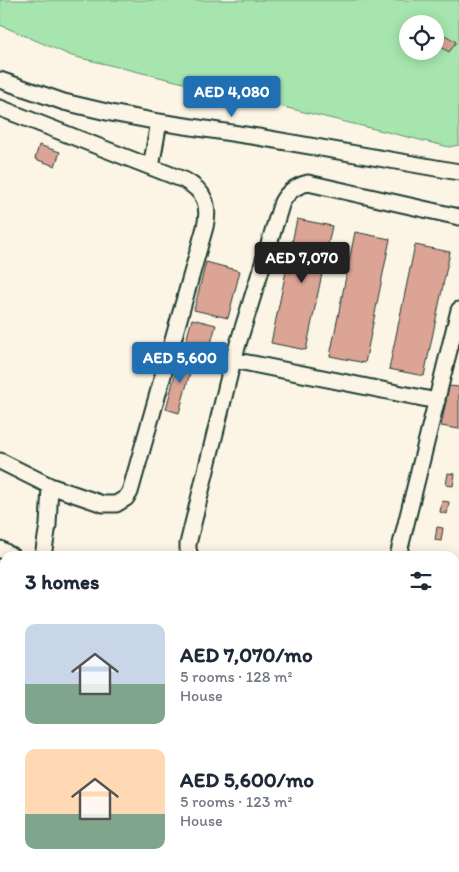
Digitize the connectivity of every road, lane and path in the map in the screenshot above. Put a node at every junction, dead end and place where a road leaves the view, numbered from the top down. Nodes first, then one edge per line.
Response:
1 (0, 80) edge
2 (0, 108) edge
3 (160, 122) junction
4 (151, 167) junction
5 (459, 172) edge
6 (459, 217) edge
7 (459, 310) edge
8 (233, 360) junction
9 (436, 401) junction
10 (0, 461) edge
11 (50, 486) junction
12 (44, 551) edge
13 (189, 551) edge
14 (399, 551) edge

1 - 3 street
2 - 4 street
3 - 4 street
3 - 5 street
4 - 11 street
6 - 8 street
7 - 9 street
8 - 9 street
8 - 13 street
9 - 14 street
10 - 11 street
11 - 12 street

